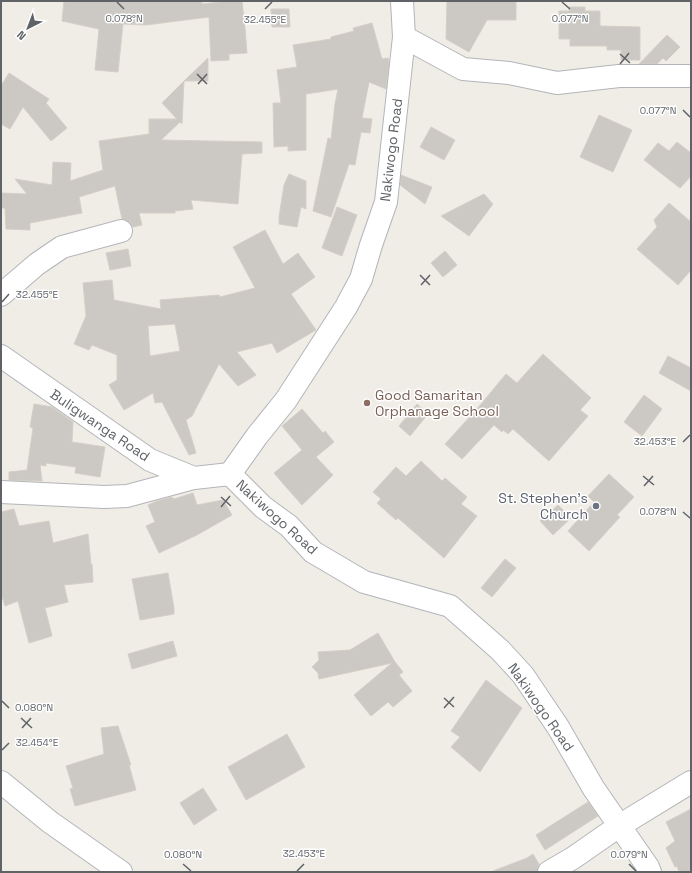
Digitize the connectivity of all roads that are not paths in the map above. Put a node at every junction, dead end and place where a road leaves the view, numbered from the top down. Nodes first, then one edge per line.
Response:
1 (402, 1) edge
2 (404, 37) junction
3 (691, 76) edge
4 (121, 230) dead end
5 (1, 295) edge
6 (1, 356) edge
7 (230, 474) junction
8 (194, 478) junction
9 (1, 492) edge
10 (1, 782) edge
11 (691, 782) edge
12 (619, 826) junction
13 (121, 872) edge
14 (548, 872) edge
15 (650, 872) edge

1 - 2 street, Nakiwogo Road
2 - 3 street
2 - 7 street, Nakiwogo Road
4 - 5 street
6 - 8 street, Buligwanga Road
7 - 8 street, Buligwanga Road
7 - 12 street, Nakiwogo Road
8 - 9 street
10 - 13 street
11 - 12 street
12 - 14 street
12 - 15 street, Nakiwogo Road

